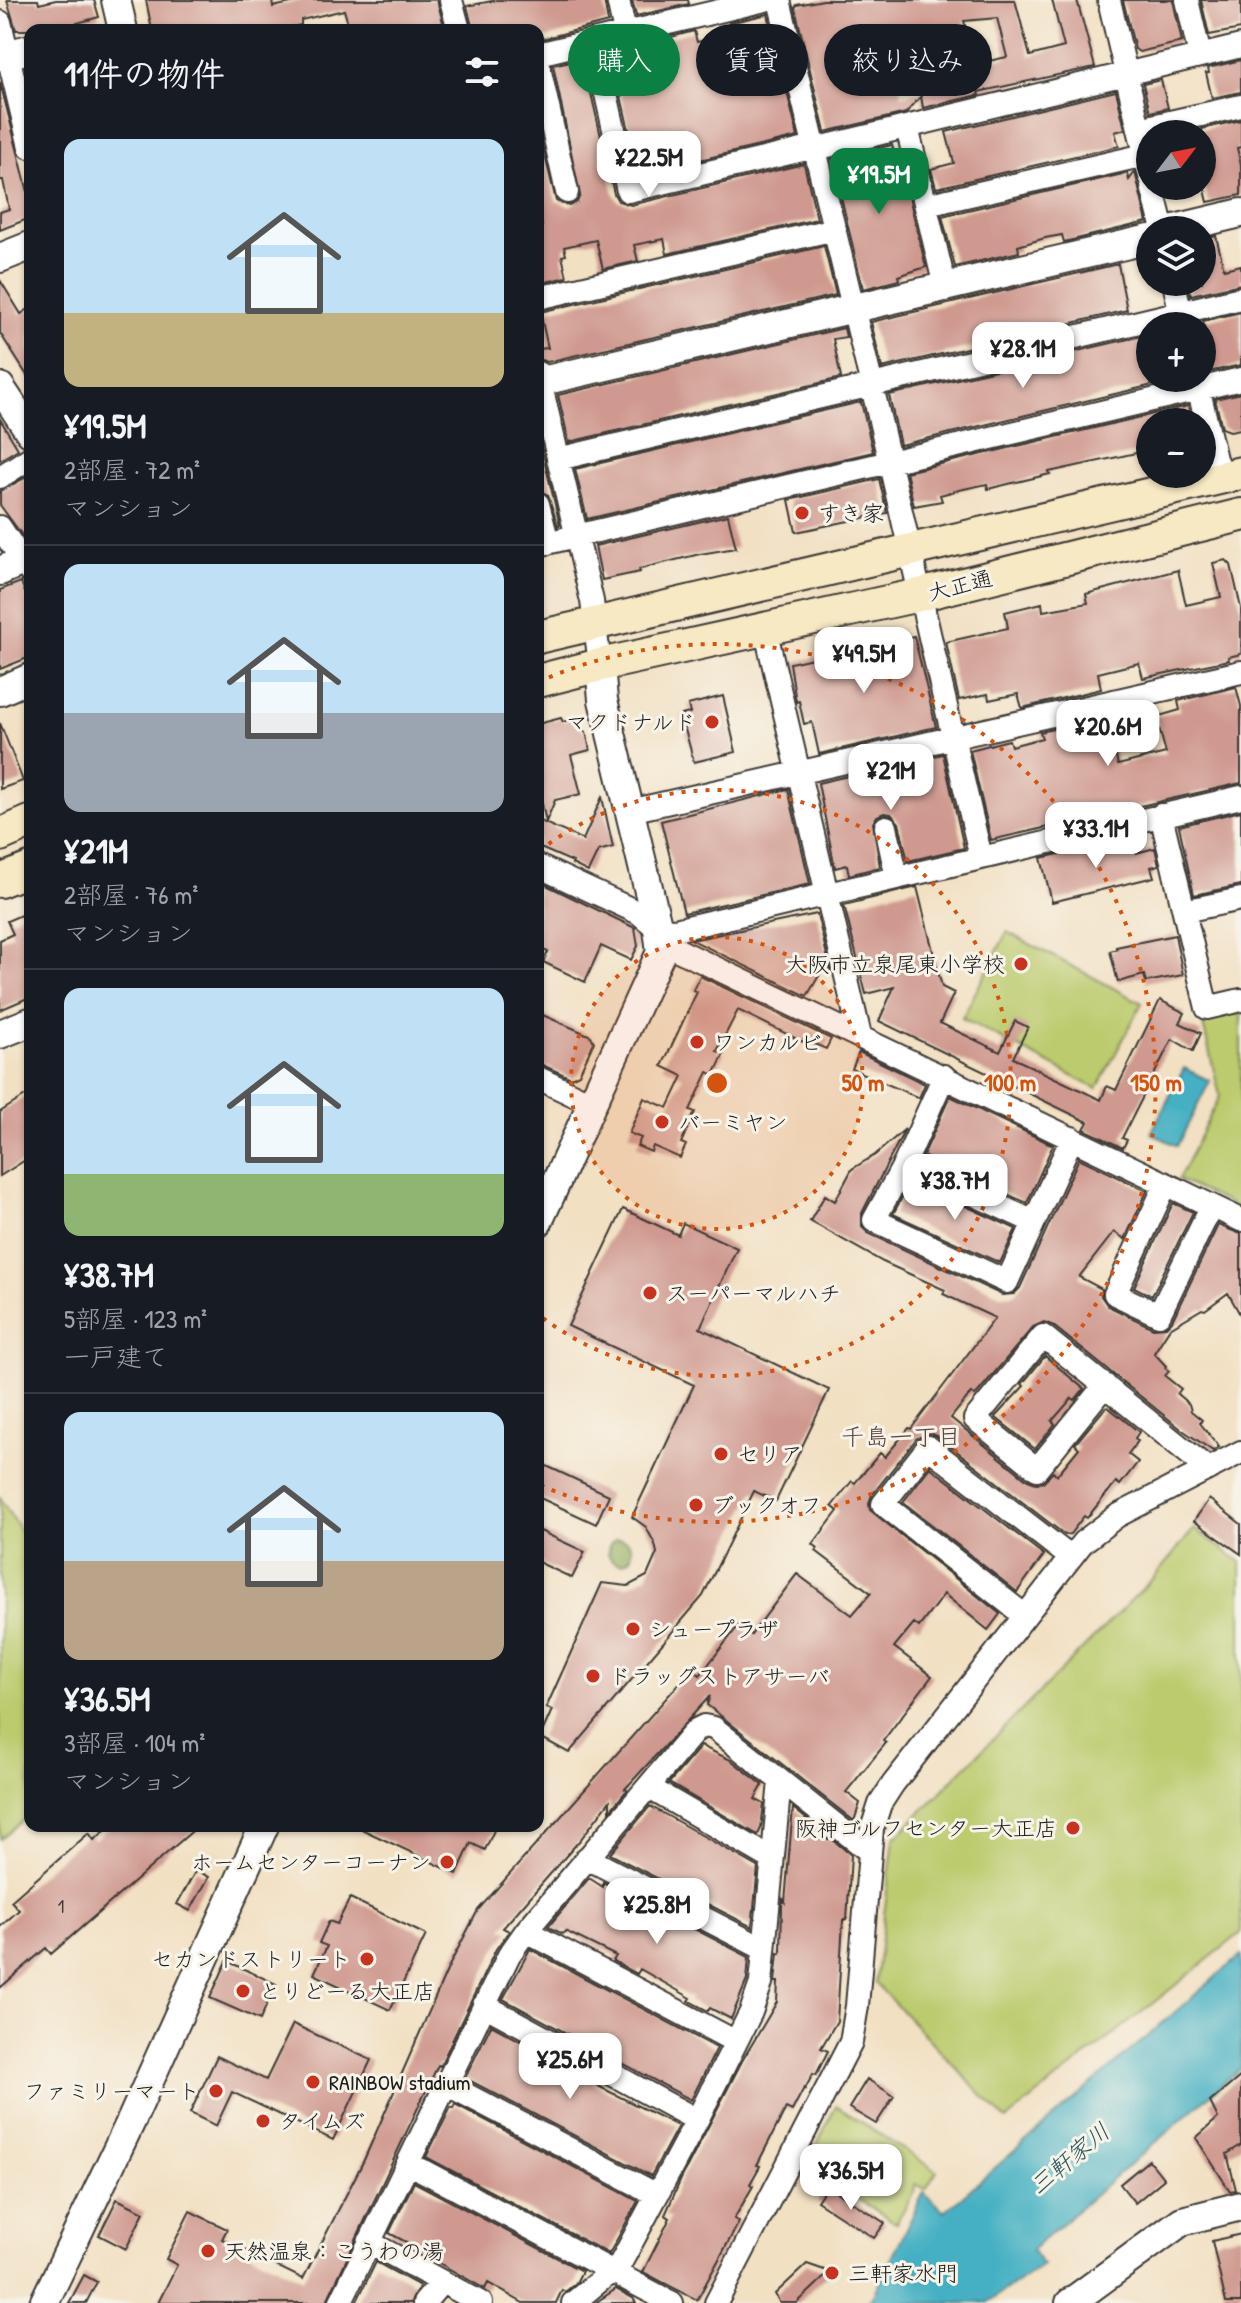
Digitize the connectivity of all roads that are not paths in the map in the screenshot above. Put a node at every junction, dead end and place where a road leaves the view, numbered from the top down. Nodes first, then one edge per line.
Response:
1 (116, 0) edge
2 (618, 0) edge
3 (765, 0) edge
4 (779, 0) edge
5 (1109, 0) edge
6 (1187, 0) edge
7 (454, 1) edge
8 (0, 22) edge
9 (119, 24) edge
10 (458, 24) edge
11 (623, 24) edge
12 (663, 24) edge
13 (1241, 46) edge
14 (568, 47) edge
15 (13, 53) edge
16 (544, 53) edge
17 (1200, 56) junction
18 (1126, 73) junction
19 (544, 90) edge
20 (606, 96) edge
21 (1241, 106) edge
22 (24, 114) edge
23 (1137, 120) edge
24 (1179, 120) edge
25 (907, 127) junction
26 (815, 148) junction
27 (1136, 167) edge
28 (567, 192) dead end
29 (926, 205) junction
30 (1241, 213) edge
31 (1216, 219) edge
32 (835, 229) junction
33 (1136, 242) edge
34 (24, 248) edge
35 (0, 258) edge
36 (945, 287) junction
37 (544, 297) edge
38 (1241, 298) edge
39 (854, 308) junction
40 (1203, 312) edge
41 (1136, 330) edge
42 (544, 378) edge
43 (1241, 379) edge
44 (1216, 382) edge
45 (872, 386) junction
46 (0, 387) edge
47 (1166, 392) edge
48 (1200, 392) edge
49 (544, 400) edge
50 (24, 423) edge
51 (558, 459) junction
52 (888, 461) junction
53 (24, 462) edge
54 (1232, 474) edge
55 (0, 477) edge
56 (1240, 520) edge
57 (0, 527) edge
58 (577, 536) junction
59 (544, 544) edge
60 (909, 551) junction
61 (18, 568) edge
62 (919, 595) junction
63 (595, 623) junction
64 (765, 628) junction
65 (544, 636) edge
66 (600, 665) junction
67 (1241, 672) edge
68 (544, 679) edge
69 (24, 681) edge
70 (0, 691) edge
71 (952, 738) junction
72 (798, 773) junction
73 (1241, 797) edge
74 (630, 811) junction
75 (1161, 815) junction
76 (24, 825) edge
77 (886, 827) dead end
78 (0, 835) edge
79 (981, 858) junction
80 (544, 869) edge
81 (24, 871) edge
82 (897, 878) junction
83 (0, 881) edge
84 (826, 894) junction
85 (1241, 899) edge
86 (1184, 911) junction
87 (658, 929) junction
88 (1241, 1000) edge
89 (24, 1024) edge
90 (0, 1034) edge
91 (860, 1036) junction
92 (944, 1076) junction
93 (544, 1081) edge
94 (591, 1103) junction
95 (1072, 1138) junction
96 (905, 1163) junction
97 (1166, 1184) junction
98 (1211, 1207) junction
99 (544, 1209) edge
100 (1241, 1220) edge
101 (1034, 1222) junction
102 (1105, 1385) junction
103 (1241, 1452) edge
104 (1208, 1469) junction
105 (1070, 1557) junction
106 (1025, 1616) junction
107 (780, 1781) junction
108 (648, 1787) junction
109 (261, 1832) edge
110 (870, 1852) junction
111 (587, 1858) junction
112 (772, 1859) junction
113 (526, 1931) junction
114 (762, 1948) junction
115 (484, 2005) junction
116 (736, 2042) junction
117 (446, 2084) junction
118 (697, 2120) junction
119 (408, 2163) junction
120 (657, 2195) junction
121 (1241, 2206) edge
122 (369, 2242) junction
123 (613, 2272) junction
124 (441, 2283) junction
125 (44, 2303) edge
126 (340, 2303) edge
127 (424, 2303) edge
128 (481, 2303) edge
129 (573, 2303) edge
130 (672, 2303) edge
131 (716, 2303) edge
132 (1070, 2303) edge

1 - 9 street
2 - 11 street
3 - 12 street
4 - 26 street
5 - 18 street
6 - 17 street
7 - 10 street
8 - 15 street
13 - 17 street
14 - 16 street
15 - 22 street
17 - 18 street
18 - 23 street
18 - 25 street
19 - 28 street
20 - 26 street
21 - 24 street
25 - 26 street
25 - 29 street
26 - 32 street
27 - 29 street
29 - 36 street
30 - 31 street
32 - 37 street
32 - 39 street
33 - 36 street
34 - 35 street
36 - 39 street
38 - 40 street
39 - 42 street
39 - 45 street
41 - 45 street
43 - 44 street
45 - 51 street
45 - 52 street
46 - 50 street
47 - 52 street
48 - 54 street
49 - 51 street
51 - 58 street
52 - 58 street
52 - 60 street
53 - 55 street
54 - 56 street
54 - 60 main road, 大正通
56 - 62 main road, 大正通
57 - 61 street
58 - 59 street
58 - 63 street
60 - 62 street
60 - 63 main road, 大正通
62 - 64 main road, 大正通
62 - 71 street
63 - 65 main road, 大正通
63 - 66 street
64 - 66 main road, 大正通
64 - 72 street
66 - 68 main road, 大正通
66 - 74 street
67 - 71 street
69 - 70 street
71 - 72 street
71 - 79 street
72 - 74 street
72 - 84 street
73 - 75 street
74 - 87 street
75 - 79 street
75 - 86 street
76 - 78 main road
77 - 82 street
79 - 82 street
80 - 87 street
81 - 83 main road
82 - 84 street
84 - 87 street
84 - 91 street
85 - 86 street
86 - 88 street
87 - 91 street
87 - 94 street
89 - 90 street
91 - 92 street
92 - 95 street
92 - 96 street
93 - 94 street
94 - 99 street
95 - 97 street
95 - 101 street
96 - 101 street
96 - 101 street
97 - 98 street
97 - 98 street
98 - 100 street
102 - 102 street
102 - 104 street
103 - 104 street
104 - 105 street
105 - 106 street
105 - 106 street
106 - 110 street
107 - 108 street
107 - 110 street
107 - 112 street
108 - 111 street
108 - 112 street
109 - 125 street
110 - 131 street
111 - 113 street
111 - 114 street
112 - 114 street
113 - 115 street
113 - 116 street
114 - 116 street
115 - 117 street
115 - 118 street
116 - 118 street
117 - 119 street
117 - 120 street
118 - 120 street
119 - 122 street
119 - 123 street
120 - 123 street
121 - 132 street
122 - 124 street
122 - 126 street
123 - 129 street
123 - 130 street
124 - 127 street
124 - 128 street

